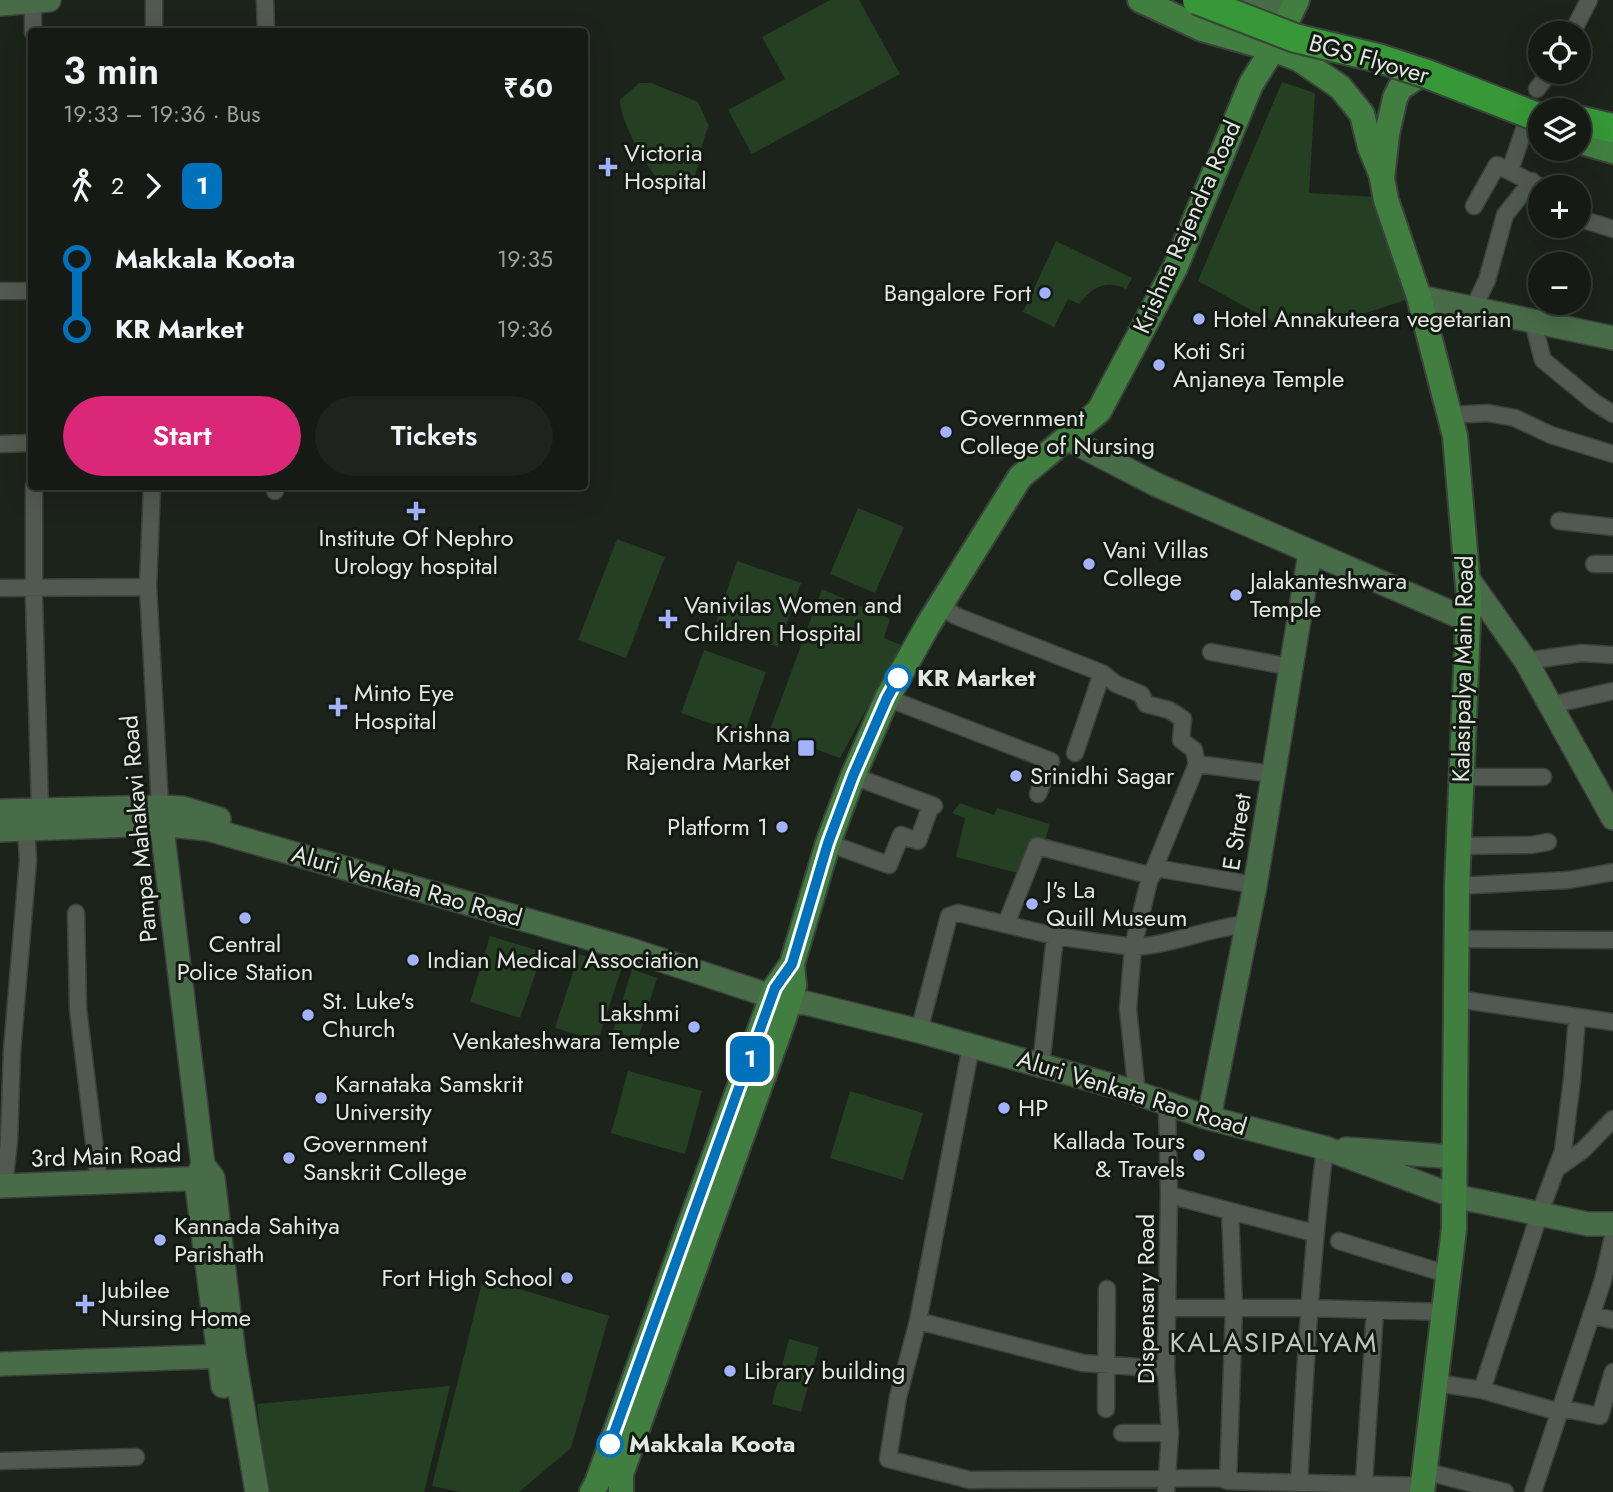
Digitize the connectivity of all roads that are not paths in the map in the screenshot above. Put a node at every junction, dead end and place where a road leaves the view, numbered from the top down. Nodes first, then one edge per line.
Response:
1 (154, 0) edge
2 (265, 0) edge
3 (1140, 0) edge
4 (1167, 0) edge
5 (1224, 0) edge
6 (1253, 0) edge
7 (1589, 0) edge
8 (41, 1) edge
9 (0, 4) edge
10 (1294, 7) edge
11 (1192, 11) edge
12 (1578, 21) edge
13 (34, 28) edge
14 (154, 28) edge
15 (266, 28) edge
16 (1275, 45) junction
17 (1414, 79) junction
18 (1528, 108) edge
19 (1528, 109) edge
20 (1528, 110) edge
21 (1591, 123) edge
22 (1613, 128) edge
23 (1528, 135) edge
24 (1591, 135) edge
25 (1613, 140) edge
26 (1591, 144) edge
27 (1613, 150) edge
28 (1510, 170) junction
29 (1382, 178) junction
30 (1528, 179) edge
31 (1528, 193) edge
32 (1474, 206) dead end
33 (1591, 222) edge
34 (1613, 229) edge
35 (0, 291) edge
36 (28, 291) edge
37 (1419, 297) junction
38 (1473, 309) junction
39 (1533, 321) junction
40 (1613, 338) edge
41 (1613, 414) edge
42 (1450, 415) junction
43 (1068, 439) junction
44 (28, 443) edge
45 (0, 444) edge
46 (1613, 454) edge
47 (34, 490) edge
48 (152, 490) edge
49 (1559, 521) dead end
50 (1613, 527) edge
51 (1310, 553) junction
52 (1594, 564) dead end
53 (1613, 564) edge
54 (1469, 580) junction
55 (148, 587) junction
56 (0, 588) edge
57 (34, 589) junction
58 (941, 606) junction
59 (1468, 620) junction
60 (1211, 652) dead end
61 (1613, 655) edge
62 (1526, 661) junction
63 (1291, 667) junction
64 (1102, 673) junction
65 (1613, 691) edge
66 (887, 698) junction
67 (1551, 705) junction
68 (1075, 754) dead end
69 (1197, 764) junction
70 (1273, 774) junction
71 (853, 776) junction
72 (1461, 777) junction
73 (1543, 777) dead end
74 (1038, 794) dead end
75 (40, 810) junction
76 (0, 811) edge
77 (160, 816) junction
78 (1613, 818) edge
79 (26, 829) junction
80 (0, 830) edge
81 (1548, 842) dead end
82 (828, 843) junction
83 (1458, 846) junction
84 (1153, 872) junction
85 (1613, 872) edge
86 (1255, 885) junction
87 (1457, 886) junction
88 (76, 913) dead end
89 (1247, 923) junction
90 (1006, 924) junction
91 (1055, 936) junction
92 (1457, 939) junction
93 (1613, 940) edge
94 (1133, 947) junction
95 (786, 997) junction
96 (1457, 999) junction
97 (1577, 1017) junction
98 (1613, 1022) edge
99 (919, 1031) junction
100 (971, 1046) junction
101 (1041, 1066) junction
102 (1137, 1094) junction
103 (1167, 1105) junction
104 (1209, 1118) junction
105 (1613, 1119) edge
106 (1325, 1148) junction
107 (1455, 1157) junction
108 (1556, 1169) junction
109 (204, 1174) junction
110 (99, 1183) junction
111 (2, 1186) edge
112 (1169, 1195) junction
113 (1454, 1196) junction
114 (1230, 1212) junction
115 (1540, 1212) junction
116 (1613, 1223) edge
117 (1314, 1233) junction
118 (1613, 1237) edge
119 (1339, 1241) dead end
120 (1450, 1275) junction
121 (1608, 1281) edge
122 (1107, 1289) dead end
123 (1168, 1308) junction
124 (1234, 1308) junction
125 (1308, 1308) junction
126 (1375, 1310) junction
127 (1446, 1312) junction
128 (1591, 1315) junction
129 (1613, 1320) edge
130 (918, 1321) junction
131 (225, 1356) junction
132 (0, 1364) edge
133 (1107, 1364) junction
134 (1166, 1369) junction
135 (1613, 1372) edge
136 (1436, 1383) junction
137 (1482, 1390) junction
138 (1106, 1409) dead end
139 (1560, 1410) junction
140 (1122, 1433) dead end
141 (1170, 1433) junction
142 (136, 1457) dead end
143 (0, 1461) edge
144 (1299, 1483) junction
145 (1364, 1483) junction
146 (1423, 1483) edge
147 (1223, 1484) edge
148 (1166, 1486) edge
149 (1271, 1487) edge
150 (1336, 1488) edge
151 (1536, 1491) edge
152 (242, 1492) edge
153 (257, 1492) edge
154 (592, 1492) edge
155 (621, 1492) edge
156 (1505, 1492) edge

1 - 14 street
2 - 15 street
3 - 11 main road
4 - 16 main road
5 - 18 highway, BGS Flyover
6 - 10 main road
7 - 12 street
8 - 9 main road
8 - 13 street
10 - 16 main road, Krishna Rajendra Road
11 - 16 main road
11 - 19 highway, BGS Flyover, bridge
16 - 17 main road
16 - 29 main road
16 - 43 main road, Krishna Rajendra Road
17 - 20 main road
17 - 29 main road, Kalasipalya Main Road
21 - 22 highway
23 - 28 street
24 - 25 highway
26 - 27 main road
28 - 30 street
28 - 32 street
29 - 37 main road, Kalasipalya Main Road
31 - 38 street
33 - 34 street
35 - 36 street
37 - 38 main road
37 - 42 main road, Kalasipalya Main Road
38 - 39 main road
39 - 40 main road
39 - 41 street
42 - 46 street
42 - 54 main road, Kalasipalya Main Road
43 - 51 main road
43 - 58 main road, Krishna Rajendra Road
44 - 45 street
47 - 57 street
48 - 55 street, Pampa Mahakavi Road
49 - 50 street
51 - 59 main road
51 - 63 main road, E Street
52 - 53 street
54 - 59 main road, Kalasipalya Main Road
54 - 62 main road
55 - 57 street
55 - 77 street, Pampa Mahakavi Road
56 - 57 street
57 - 75 street
58 - 64 street
58 - 66 main road, Krishna Rajendra Road
59 - 72 main road, Kalasipalya Main Road
60 - 63 street
61 - 62 street
62 - 67 main road
63 - 70 main road, E Street
64 - 68 street
64 - 69 street
65 - 67 street
66 - 71 main road, Krishna Rajendra Road
66 - 74 street
67 - 78 main road
69 - 70 street
69 - 84 street
70 - 86 main road, E Street
71 - 82 main road, Krishna Rajendra Road
71 - 82 street
72 - 73 street
72 - 83 main road, Kalasipalya Main Road
75 - 76 main road, Aluri Venkata Rao Road
75 - 77 main road, Aluri Venkata Rao Road
77 - 79 main road, Aluri Venkata Rao Road
77 - 95 main road, Aluri Venkata Rao Road
77 - 95 main road, Aluri Venkata Rao Road
77 - 109 main road, Pampa Mahakavi Road
79 - 80 main road, Aluri Venkata Rao Road
79 - 111 street
81 - 83 street
82 - 95 main road, Krishna Rajendra Road
83 - 87 main road, Kalasipalya Main Road
84 - 86 street
84 - 90 street
84 - 94 street
85 - 87 street
86 - 89 main road, E Street
87 - 92 main road, Kalasipalya Main Road
88 - 110 street
89 - 94 street
89 - 104 main road, E Street
90 - 91 street
90 - 99 street
91 - 94 street
91 - 101 street
92 - 93 street
92 - 96 main road, Kalasipalya Main Road
94 - 102 street
95 - 99 main road, Aluri Venkata Rao Road
95 - 154 main road
95 - 155 main road
96 - 97 street
96 - 107 main road, Kalasipalya Main Road
97 - 98 street
97 - 108 street
99 - 100 main road, Aluri Venkata Rao Road
100 - 101 main road, Aluri Venkata Rao Road
100 - 130 street
101 - 102 main road, Aluri Venkata Rao Road
102 - 103 main road, Aluri Venkata Rao Road
103 - 104 main road, Aluri Venkata Rao Road
103 - 112 street, Dispensary Road
104 - 106 main road, Aluri Venkata Rao Road
105 - 108 street
106 - 107 main road
106 - 113 main road, Aluri Venkata Rao Road
106 - 117 street
107 - 113 main road, Kalasipalya Main Road
108 - 115 street
109 - 110 main road, 3rd Main Road
109 - 131 main road, Pampa Mahakavi Road
110 - 111 main road, 3rd Main Road
112 - 114 street
112 - 123 street, Dispensary Road
113 - 115 main road, Aluri Venkata Rao Road
113 - 120 main road, Kalasipalya Main Road
114 - 117 street
114 - 124 street
115 - 116 main road, Aluri Venkata Rao Road
115 - 137 street
117 - 125 street
118 - 121 street
119 - 120 street
120 - 127 main road, Kalasipalya Main Road
121 - 128 street
122 - 133 street
123 - 124 street
123 - 134 street, Dispensary Road
124 - 125 street
124 - 147 street
125 - 126 street
125 - 144 street
126 - 127 street
126 - 145 street
127 - 136 main road, Kalasipalya Main Road
128 - 129 street
128 - 139 street
130 - 133 street
130 - 148 street
131 - 132 main road
131 - 152 main road, Pampa Mahakavi Road
131 - 153 main road, Pampa Mahakavi Road
133 - 134 street
133 - 138 street
134 - 141 street, Dispensary Road
135 - 139 street
136 - 137 street
136 - 146 main road, Kalasipalya Main Road
137 - 139 street
139 - 151 street
140 - 141 street
141 - 148 street, Dispensary Road
142 - 143 street
144 - 149 street
144 - 150 street
145 - 146 street
145 - 150 street
146 - 156 street
147 - 148 street
147 - 149 street

